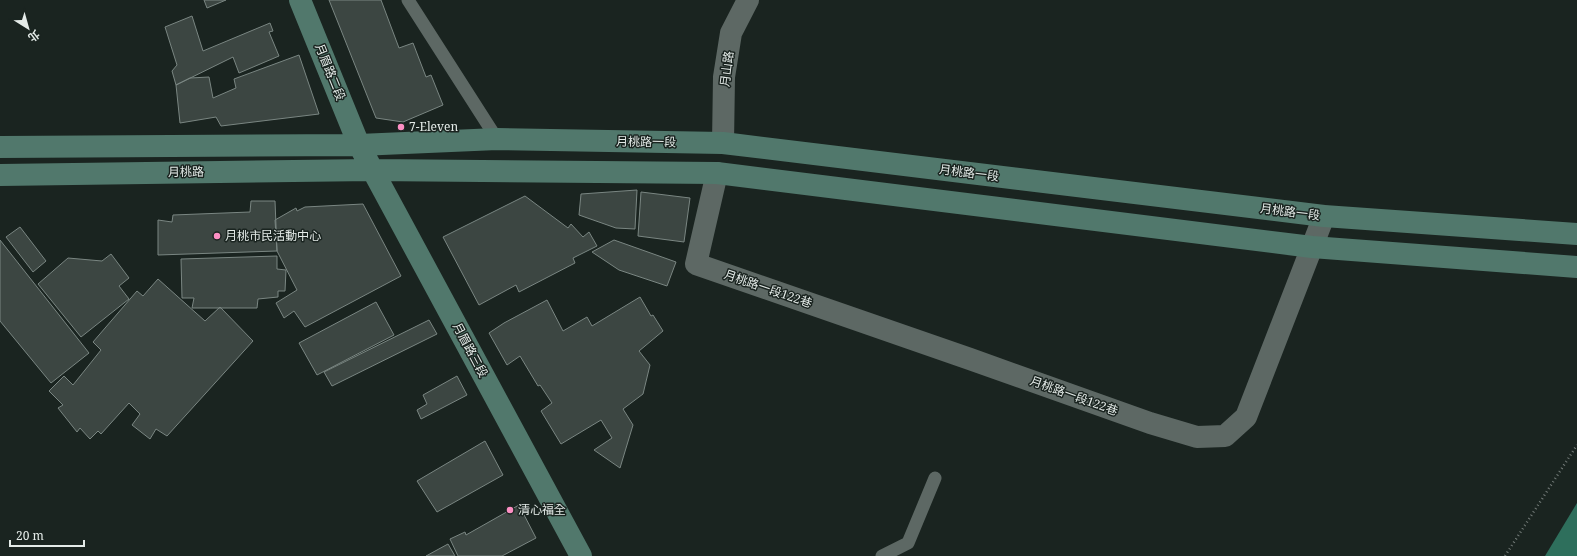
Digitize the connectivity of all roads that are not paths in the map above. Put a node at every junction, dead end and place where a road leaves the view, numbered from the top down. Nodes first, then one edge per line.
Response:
1 (300, 0) edge
2 (408, 0) edge
3 (748, 0) edge
4 (497, 139) junction
5 (723, 143) junction
6 (359, 145) junction
7 (0, 147) edge
8 (372, 170) junction
9 (717, 173) junction
10 (0, 175) edge
11 (1324, 216) junction
12 (1577, 234) edge
13 (1312, 247) junction
14 (1577, 267) edge
15 (935, 478) dead end
16 (582, 556) edge
17 (882, 556) edge

1 - 6 street, 月眉路二段
2 - 4 lane
3 - 5 street, 月山路
4 - 5 street, 月桃路一段
4 - 6 street, 月桃路一段
5 - 9 street
5 - 11 street, 月桃路一段
6 - 7 street
6 - 8 street, 月眉路三段
8 - 9 street
8 - 10 street, 月桃路
8 - 16 street, 月眉路三段
9 - 13 street
9 - 13 street, 月桃路一段122巷
11 - 12 street, 月桃路一段
11 - 13 street, 月桃路一段122巷
13 - 14 street
15 - 17 lane

